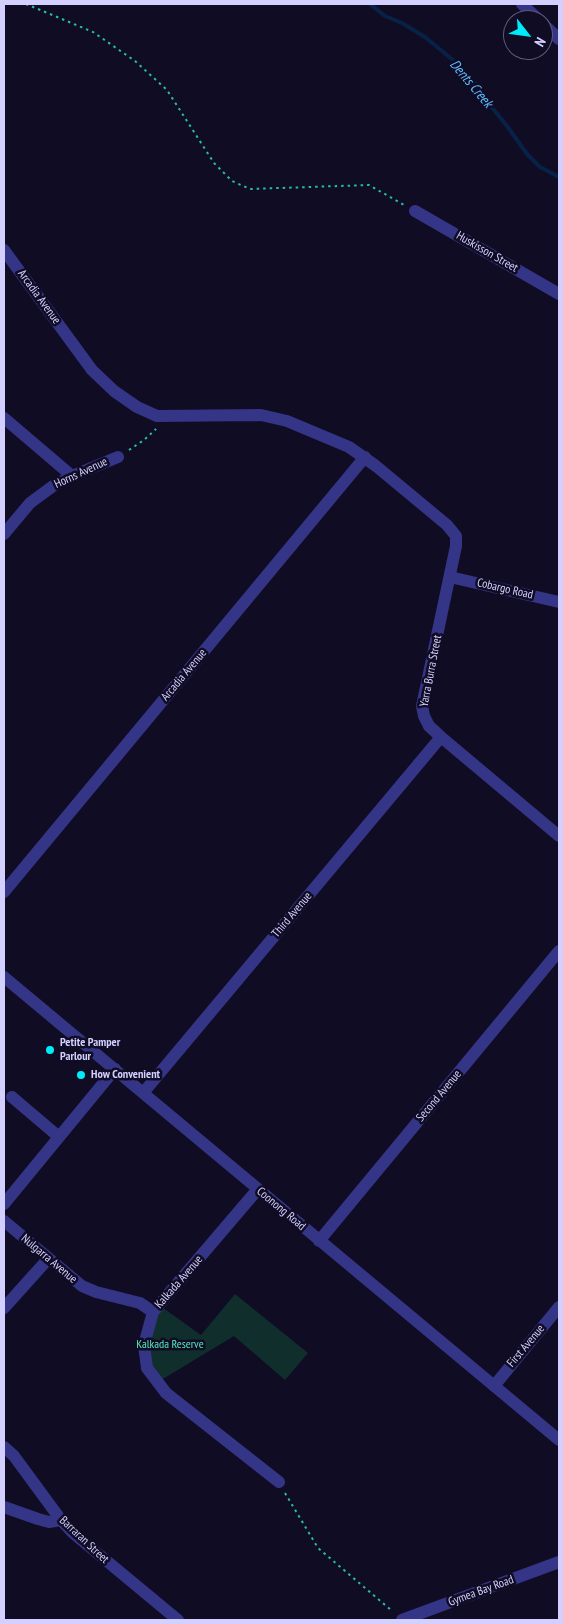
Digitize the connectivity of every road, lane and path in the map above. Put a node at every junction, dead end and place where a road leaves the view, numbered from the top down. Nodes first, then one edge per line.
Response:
1 (26, 4) edge
2 (415, 211) joint
3 (4, 250) edge
4 (559, 294) edge
5 (169, 417) junction
6 (4, 418) edge
7 (118, 457) joint
8 (364, 457) junction
9 (72, 476) junction
10 (4, 534) edge
11 (456, 536) joint
12 (450, 577) junction
13 (559, 602) edge
14 (441, 737) junction
15 (559, 836) edge
16 (4, 892) edge
17 (559, 951) edge
18 (4, 977) edge
19 (115, 1069) junction
20 (143, 1092) junction
21 (12, 1097) dead end
22 (59, 1137) junction
23 (258, 1189) junction
24 (4, 1204) edge
25 (4, 1220) edge
26 (319, 1240) junction
27 (48, 1259) junction
28 (559, 1307) edge
29 (4, 1308) edge
30 (153, 1312) junction
31 (494, 1386) junction
32 (559, 1440) edge
33 (4, 1447) edge
34 (279, 1482) joint
35 (4, 1507) edge
36 (62, 1520) junction
37 (559, 1562) edge
38 (390, 1610) dead end
39 (178, 1620) edge
40 (402, 1620) edge

1 - 2 path
2 - 4 street, Huskisson Street
3 - 5 street, Arcadia Avenue
5 - 7 path
5 - 8 street, Arcadia Avenue
6 - 9 street
7 - 9 street, Horns Avenue
8 - 11 street, Arcadia Avenue
8 - 16 street, Arcadia Avenue
9 - 10 street, Horns Avenue
11 - 12 street, Yarra Burra Street
12 - 13 street, Cobargo Road
12 - 14 street, Yarra Burra Street
14 - 15 street, Yarra Burra Street
14 - 20 street, Third Avenue
17 - 26 street, Second Avenue
18 - 19 street, Coonong Road
19 - 20 street, Coonong Road
19 - 22 street
20 - 23 street, Coonong Road
21 - 22 street
22 - 24 street
23 - 26 street, Coonong Road
23 - 30 street, Kalkada Avenue
25 - 27 street, Nulgarra Avenue
26 - 31 street, Coonong Road
27 - 29 street
27 - 30 street, Nulgarra Avenue
28 - 31 street, First Avenue
30 - 34 street, Kalkada Avenue
31 - 32 street, Coonong Road
33 - 36 street, Barraran Street
34 - 38 path
35 - 36 street
36 - 39 street, Barraran Street
37 - 40 street, Gymea Bay Road

